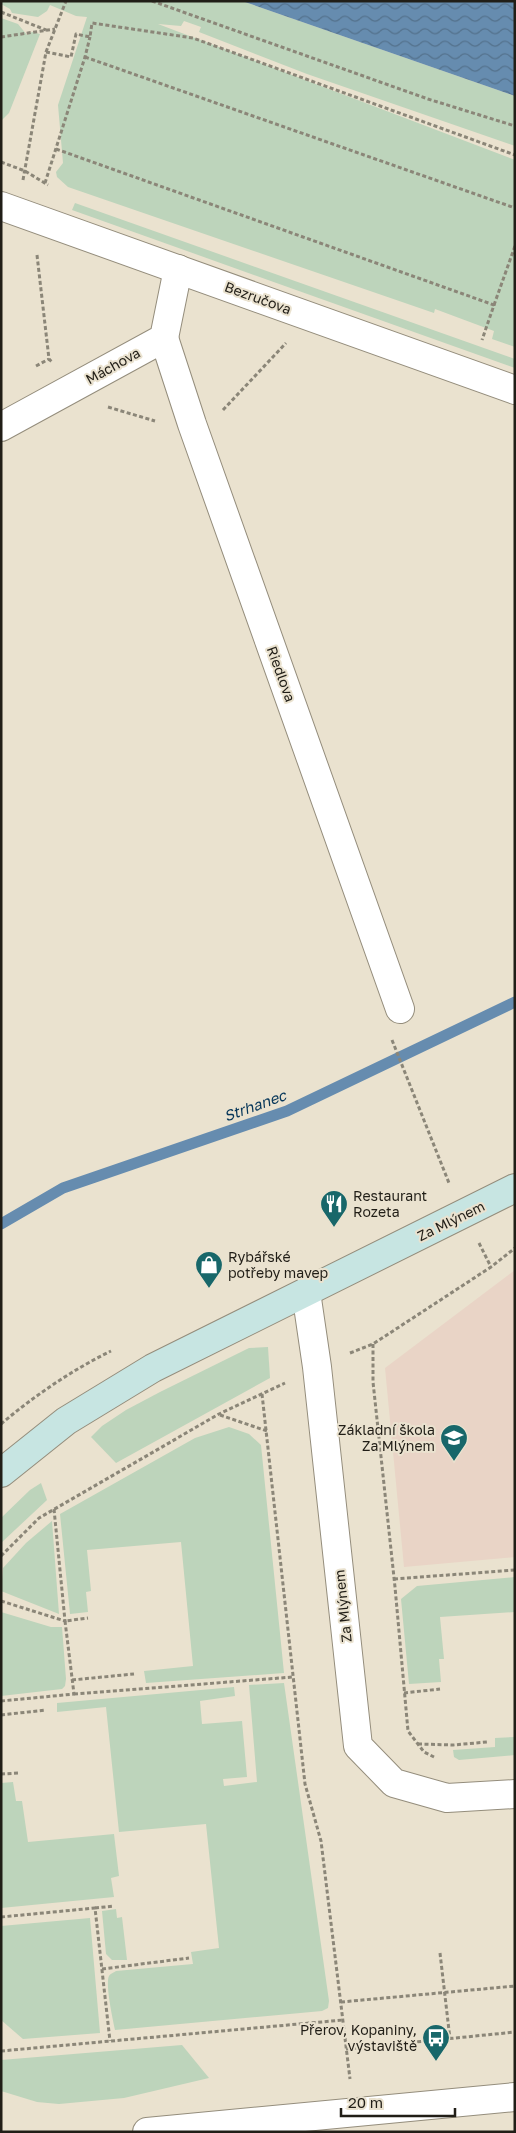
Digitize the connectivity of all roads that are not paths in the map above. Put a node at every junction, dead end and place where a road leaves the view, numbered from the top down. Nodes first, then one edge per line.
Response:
1 (1, 206) edge
2 (178, 269) junction
3 (164, 338) junction
4 (515, 390) edge
5 (1, 428) edge
6 (395, 1021) road end
7 (515, 1188) edge
8 (306, 1292) junction
9 (1, 1474) edge
10 (515, 1794) edge
11 (515, 2097) edge
12 (147, 2132) edge

1 - 2 street, Bezručova
2 - 3 street
2 - 4 street, Bezručova
3 - 5 street, Máchova
3 - 6 street, Riedlova
7 - 8 street, Za Mlýnem
8 - 9 street, Za Mlýnem
8 - 10 street, Za Mlýnem
11 - 12 street

